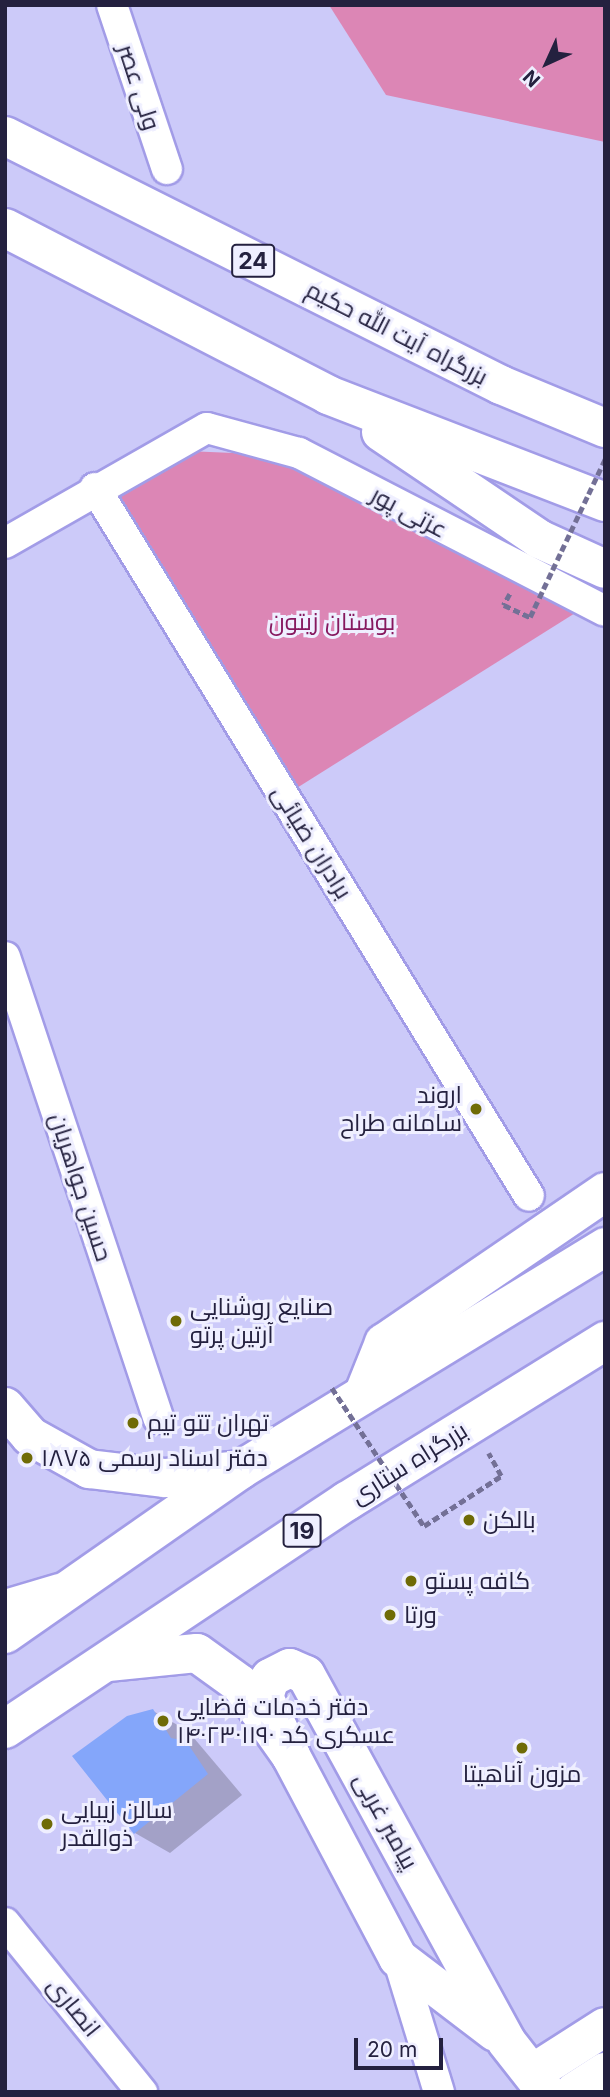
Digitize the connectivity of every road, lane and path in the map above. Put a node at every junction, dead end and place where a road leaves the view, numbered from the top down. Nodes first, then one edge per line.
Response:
1 (112, 5) edge
2 (5, 136) edge
3 (167, 169) dead end
4 (5, 228) edge
5 (501, 385) junction
6 (328, 395) junction
7 (605, 403) edge
8 (605, 428) edge
9 (605, 459) edge
10 (94, 488) junction
11 (605, 502) edge
12 (5, 543) edge
13 (605, 569) edge
14 (504, 605) dead end
15 (605, 611) edge
16 (5, 957) edge
17 (605, 1192) edge
18 (529, 1196) dead end
19 (605, 1247) edge
20 (605, 1341) edge
21 (348, 1391) junction
22 (5, 1407) edge
23 (158, 1418) dead end
24 (240, 1470) junction
25 (501, 1476) dead end
26 (76, 1583) junction
27 (5, 1605) edge
28 (5, 1634) edge
29 (108, 1662) junction
30 (5, 1729) edge
31 (291, 1756) junction
32 (5, 1923) edge
33 (398, 1958) junction
34 (605, 2027) edge
35 (506, 2041) junction
36 (605, 2072) edge
37 (540, 2083) edge
38 (142, 2092) edge
39 (439, 2092) edge
40 (574, 2092) edge

1 - 3 street, ولی عصر
2 - 5 main road, بزرگراه آیت الله حکیم / 24
4 - 6 main road
5 - 7 main road
5 - 8 main road, بزرگراه آیت الله حکیم / 24
6 - 11 main road
6 - 13 main road
9 - 14 path, bridge
10 - 12 street
10 - 15 street, عزتی پور
10 - 18 street, برادران ضیائی
16 - 23 street, حسین جواهریان
17 - 21 main road
19 - 21 main road
20 - 29 main road, بزرگراه ستاری / 19
21 - 24 main road
21 - 25 path, bridge
22 - 24 main road
24 - 26 main road
26 - 27 street
26 - 28 main road
29 - 30 main road, بزرگراه ستاری / 19
29 - 31 main road, پیامبر غربی
31 - 33 main road, پیامبر غربی
31 - 35 main road, پیامبر غربی
32 - 38 street, انصاری
33 - 35 main road, پیامبر غربی
33 - 39 street
34 - 37 main road
35 - 37 main road, پیامبر غربی
36 - 40 main road

